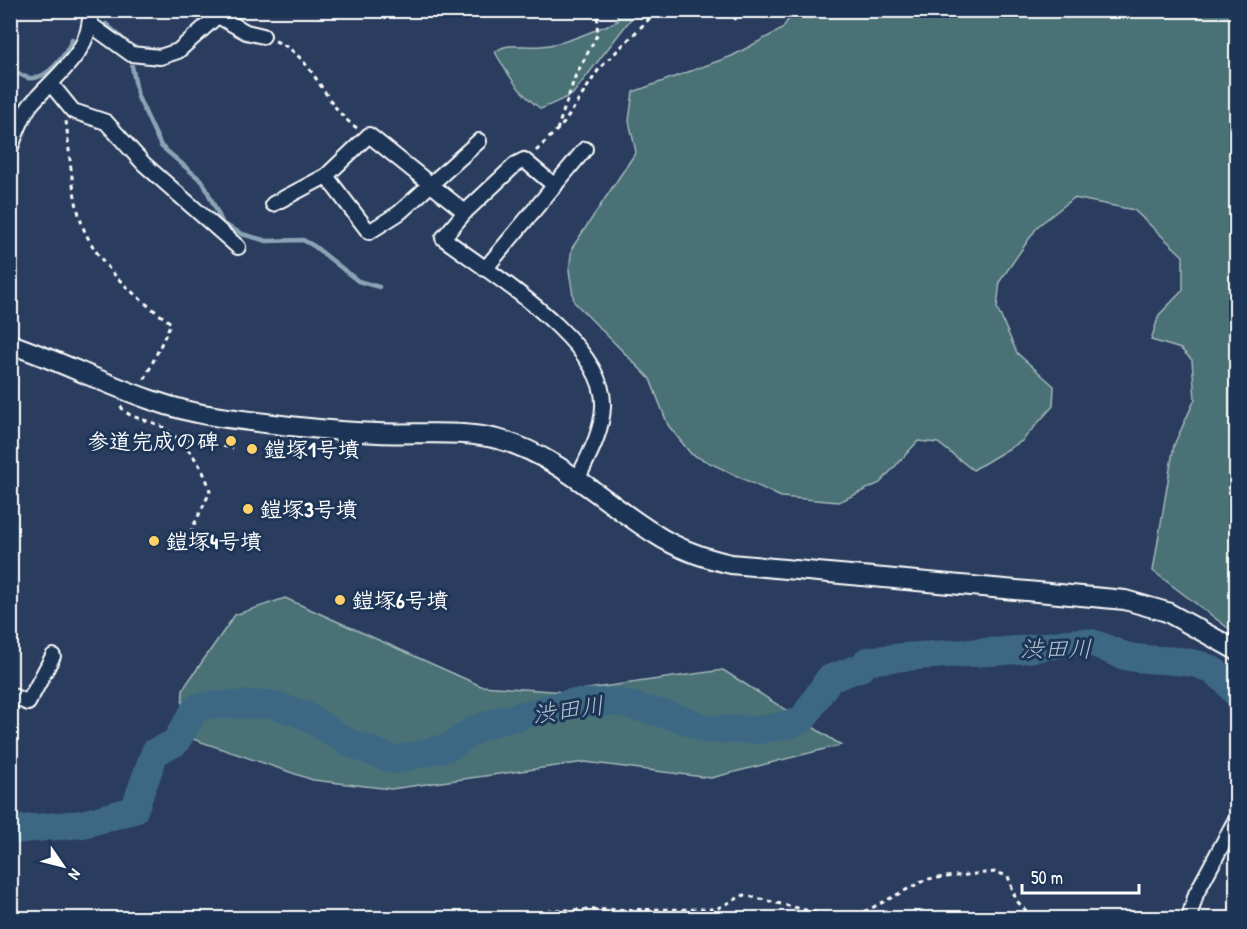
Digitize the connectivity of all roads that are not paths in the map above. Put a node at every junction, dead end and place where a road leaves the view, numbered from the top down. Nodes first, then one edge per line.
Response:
1 (221, 13) edge
2 (91, 18) edge
3 (263, 36) road end
4 (51, 84) junction
5 (479, 141) dead end
6 (585, 149) dead end
7 (10, 150) edge
8 (326, 176) junction
9 (431, 183) junction
10 (555, 186) junction
11 (273, 204) dead end
12 (465, 212) junction
13 (238, 246) dead end
14 (485, 269) junction
15 (10, 344) edge
16 (577, 480) junction
17 (1236, 650) edge
18 (53, 656) dead end
19 (43, 674) junction
20 (56, 683) dead end
21 (10, 695) edge
22 (1236, 819) edge
23 (1190, 915) edge

1 - 2 street
1 - 3 street
2 - 4 street
4 - 7 street
4 - 13 street
5 - 9 street
6 - 10 street
8 - 9 street
8 - 9 street
8 - 11 street
9 - 12 street
10 - 12 street
10 - 14 street
12 - 14 street
14 - 16 street
15 - 16 street
16 - 17 street
18 - 19 street
19 - 20 street
19 - 21 street
22 - 23 street

